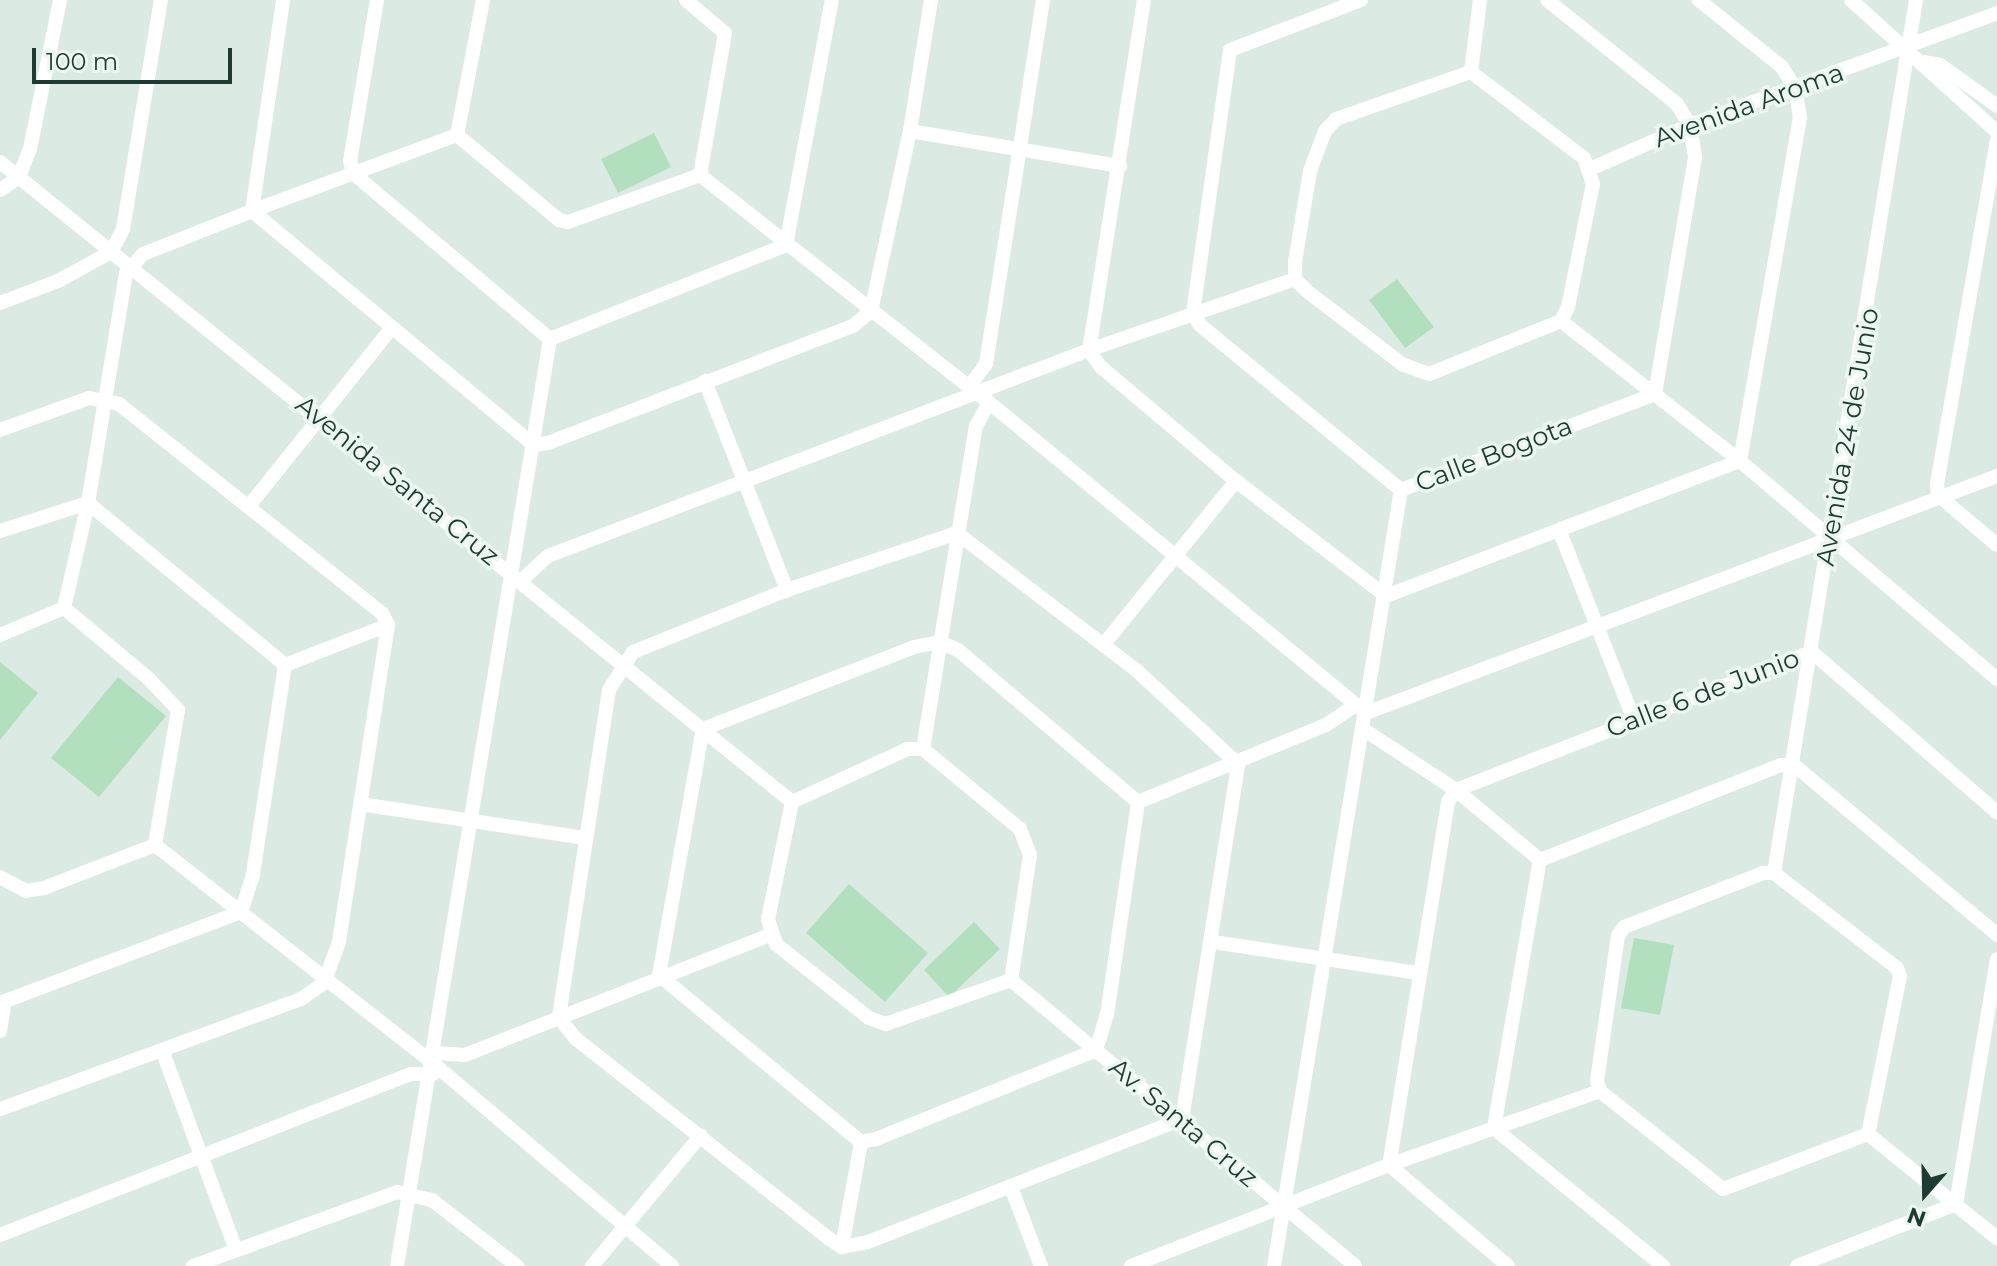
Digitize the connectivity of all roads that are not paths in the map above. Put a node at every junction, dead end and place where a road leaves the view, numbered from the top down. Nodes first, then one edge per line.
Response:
1 (60, 0) edge
2 (161, 0) edge
3 (283, 0) edge
4 (377, 0) edge
5 (483, 0) edge
6 (686, 0) edge
7 (832, 0) edge
8 (931, 0) edge
9 (1043, 0) edge
10 (1144, 0) edge
11 (1361, 0) edge
12 (1480, 0) edge
13 (1547, 0) edge
14 (1699, 0) edge
15 (1851, 0) edge
16 (1916, 0) edge
17 (1997, 13) edge
18 (1908, 48) junction
19 (1925, 62) junction
20 (1471, 72) junction
21 (1795, 88) junction
22 (1997, 106) edge
23 (1690, 125) junction
24 (910, 131) junction
25 (1997, 132) edge
26 (457, 135) junction
27 (1997, 140) edge
28 (1020, 148) junction
29 (0, 162) edge
30 (1120, 166) junction
31 (1590, 169) junction
32 (354, 174) junction
33 (700, 175) junction
34 (19, 177) junction
35 (0, 190) edge
36 (252, 211) junction
37 (786, 245) junction
38 (111, 252) junction
39 (130, 265) junction
40 (1295, 279) junction
41 (0, 303) edge
42 (871, 311) junction
43 (1193, 313) junction
44 (1561, 321) junction
45 (391, 329) junction
46 (550, 339) junction
47 (1089, 350) junction
48 (705, 381) junction
49 (1655, 394) junction
50 (979, 395) junction
51 (105, 398) junction
52 (319, 420) junction
53 (0, 430) edge
54 (534, 445) junction
55 (1740, 461) junction
56 (1997, 476) edge
57 (747, 481) junction
58 (1236, 481) junction
59 (1401, 490) junction
60 (1938, 495) junction
61 (88, 503) junction
62 (249, 506) junction
63 (0, 531) edge
64 (1560, 532) junction
65 (957, 533) junction
66 (1830, 538) junction
67 (1997, 545) edge
68 (1172, 558) junction
69 (517, 576) junction
70 (787, 590) junction
71 (1386, 596) junction
72 (64, 608) junction
73 (1599, 624) junction
74 (388, 625) junction
75 (0, 635) edge
76 (940, 642) junction
77 (1104, 644) junction
78 (1812, 652) junction
79 (624, 664) junction
80 (285, 665) junction
81 (1997, 679) edge
82 (1361, 709) junction
83 (1634, 720) junction
84 (703, 729) junction
85 (1363, 729) junction
86 (923, 749) junction
87 (1238, 764) junction
88 (1794, 765) junction
89 (1456, 790) junction
90 (792, 802) junction
91 (1138, 802) junction
92 (360, 804) junction
93 (1997, 812) edge
94 (473, 820) junction
95 (585, 838) junction
96 (155, 845) junction
97 (1540, 860) junction
98 (1774, 873) junction
99 (0, 877) edge
100 (241, 912) junction
101 (772, 934) junction
102 (1997, 935) edge
103 (1213, 942) junction
104 (1322, 958) junction
105 (1997, 959) edge
106 (1419, 973) junction
107 (659, 975) junction
108 (1011, 980) junction
109 (324, 983) junction
110 (2, 1004) edge
111 (559, 1018) junction
112 (0, 1031) edge
113 (162, 1050) junction
114 (1096, 1050) junction
115 (434, 1064) junction
116 (1600, 1091) junction
117 (0, 1109) edge
118 (1182, 1119) junction
119 (1494, 1128) junction
120 (1868, 1134) junction
121 (701, 1135) junction
122 (861, 1142) junction
123 (201, 1155) junction
124 (1389, 1165) junction
125 (1012, 1190) junction
126 (410, 1192) junction
127 (1956, 1204) junction
128 (1282, 1206) junction
129 (626, 1226) junction
130 (0, 1235) edge
131 (1997, 1238) edge
132 (842, 1247) junction
133 (236, 1250) junction
134 (193, 1266) edge
135 (397, 1266) edge
136 (517, 1266) edge
137 (592, 1266) edge
138 (672, 1266) edge
139 (1041, 1266) edge
140 (1131, 1266) edge
141 (1274, 1266) edge
142 (1355, 1266) edge
143 (1508, 1266) edge
144 (1663, 1266) edge
145 (1797, 1266) edge

1 - 34 street
2 - 38 street
3 - 36 street
4 - 32 street
5 - 26 street
6 - 33 street
7 - 37 street
8 - 24 street
9 - 28 street
10 - 30 street
11 - 43 street
12 - 20 street
13 - 23 street
14 - 21 street
15 - 18 street
16 - 18 street, Avenida 24 de Junio
17 - 18 street, Avenida Aroma
18 - 19 street
18 - 21 street, Avenida Aroma
18 - 66 street, Avenida 24 de Junio
19 - 22 street
19 - 25 street
20 - 31 street
20 - 40 street
21 - 23 street, Avenida Aroma
21 - 55 street
23 - 31 street, Avenida Aroma
23 - 49 street
24 - 28 street
24 - 42 street
26 - 32 street
26 - 33 street
27 - 60 street
28 - 30 street
28 - 50 street
29 - 34 street, Avenida Santa Cruz
30 - 47 street
31 - 44 street
32 - 36 street
32 - 46 street
33 - 37 street
34 - 35 street
34 - 38 street, Avenida Santa Cruz
36 - 39 street
36 - 45 street
37 - 42 street
37 - 46 street
38 - 39 street, Avenida Santa Cruz
38 - 41 street
39 - 51 street
39 - 52 street, Avenida Santa Cruz
40 - 43 street
40 - 44 street
42 - 48 street
42 - 50 street
43 - 47 street
43 - 59 street, Calle Bogota
44 - 49 street
45 - 52 street
45 - 54 street
46 - 54 street
47 - 50 street
47 - 58 street
48 - 54 street
48 - 57 street
49 - 55 street
49 - 59 street, Calle Bogota
50 - 57 street
50 - 65 street
50 - 68 street
51 - 53 street
51 - 61 street
51 - 62 street
52 - 62 street
52 - 69 street, Avenida Santa Cruz
54 - 69 street
55 - 64 street
55 - 66 street
56 - 60 street
57 - 69 street
57 - 70 street
58 - 68 street
58 - 71 street
59 - 71 street
60 - 66 street
60 - 67 street
61 - 63 street
61 - 72 street
61 - 80 street
62 - 74 street
64 - 71 street
64 - 73 street
65 - 70 street
65 - 76 street
65 - 77 street
66 - 73 street
66 - 78 street, Avenida 24 de Junio
66 - 81 street
68 - 77 street
68 - 82 street
69 - 79 street, Avenida Santa Cruz
69 - 94 street
70 - 79 street
71 - 82 street
72 - 75 street
72 - 96 street
73 - 82 street
73 - 83 street
74 - 80 street
74 - 92 street
76 - 84 street
76 - 86 street
76 - 91 street
77 - 87 street
78 - 83 street, Calle 6 de Junio
78 - 88 street, Avenida 24 de Junio
78 - 93 street, Calle 6 de Junio
79 - 84 street, Avenida Santa Cruz
79 - 95 street
80 - 100 street
82 - 85 street
82 - 87 street
83 - 89 street, Calle 6 de Junio
84 - 90 street, Avenida Santa Cruz
84 - 107 street
85 - 89 street
85 - 104 street
86 - 90 street
86 - 108 street
87 - 91 street
87 - 103 street
88 - 97 street
88 - 98 street, Avenida 24 de Junio
88 - 102 street
89 - 97 street
89 - 106 street
90 - 101 street
91 - 114 street
92 - 94 street
92 - 109 street
94 - 95 street
94 - 115 street
95 - 111 street
96 - 99 street
96 - 100 street
97 - 119 street
98 - 116 street
98 - 120 street
100 - 109 street
100 - 110 street
101 - 107 street
101 - 108 street
103 - 104 street
103 - 118 street
104 - 106 street
104 - 128 street
105 - 127 street
106 - 124 street
107 - 111 street
107 - 122 street
108 - 114 street, Av. Santa Cruz
109 - 113 street
109 - 115 street
110 - 112 street
111 - 115 street
111 - 121 street
113 - 117 street
113 - 123 street
114 - 118 street, Av. Santa Cruz
114 - 122 street
115 - 123 street
115 - 126 street
115 - 129 street
116 - 119 street
116 - 120 street
118 - 125 street
118 - 128 street, Av. Santa Cruz
119 - 124 street
119 - 144 street
120 - 127 street
121 - 129 street
121 - 132 street
122 - 132 street
123 - 130 street
123 - 133 street
124 - 128 street
124 - 143 street
125 - 132 street
125 - 139 street
126 - 133 street
126 - 135 street
126 - 136 street
127 - 131 street
127 - 145 street
128 - 140 street
128 - 141 street
128 - 142 street, Av. Santa Cruz
129 - 137 street
129 - 138 street
133 - 134 street

